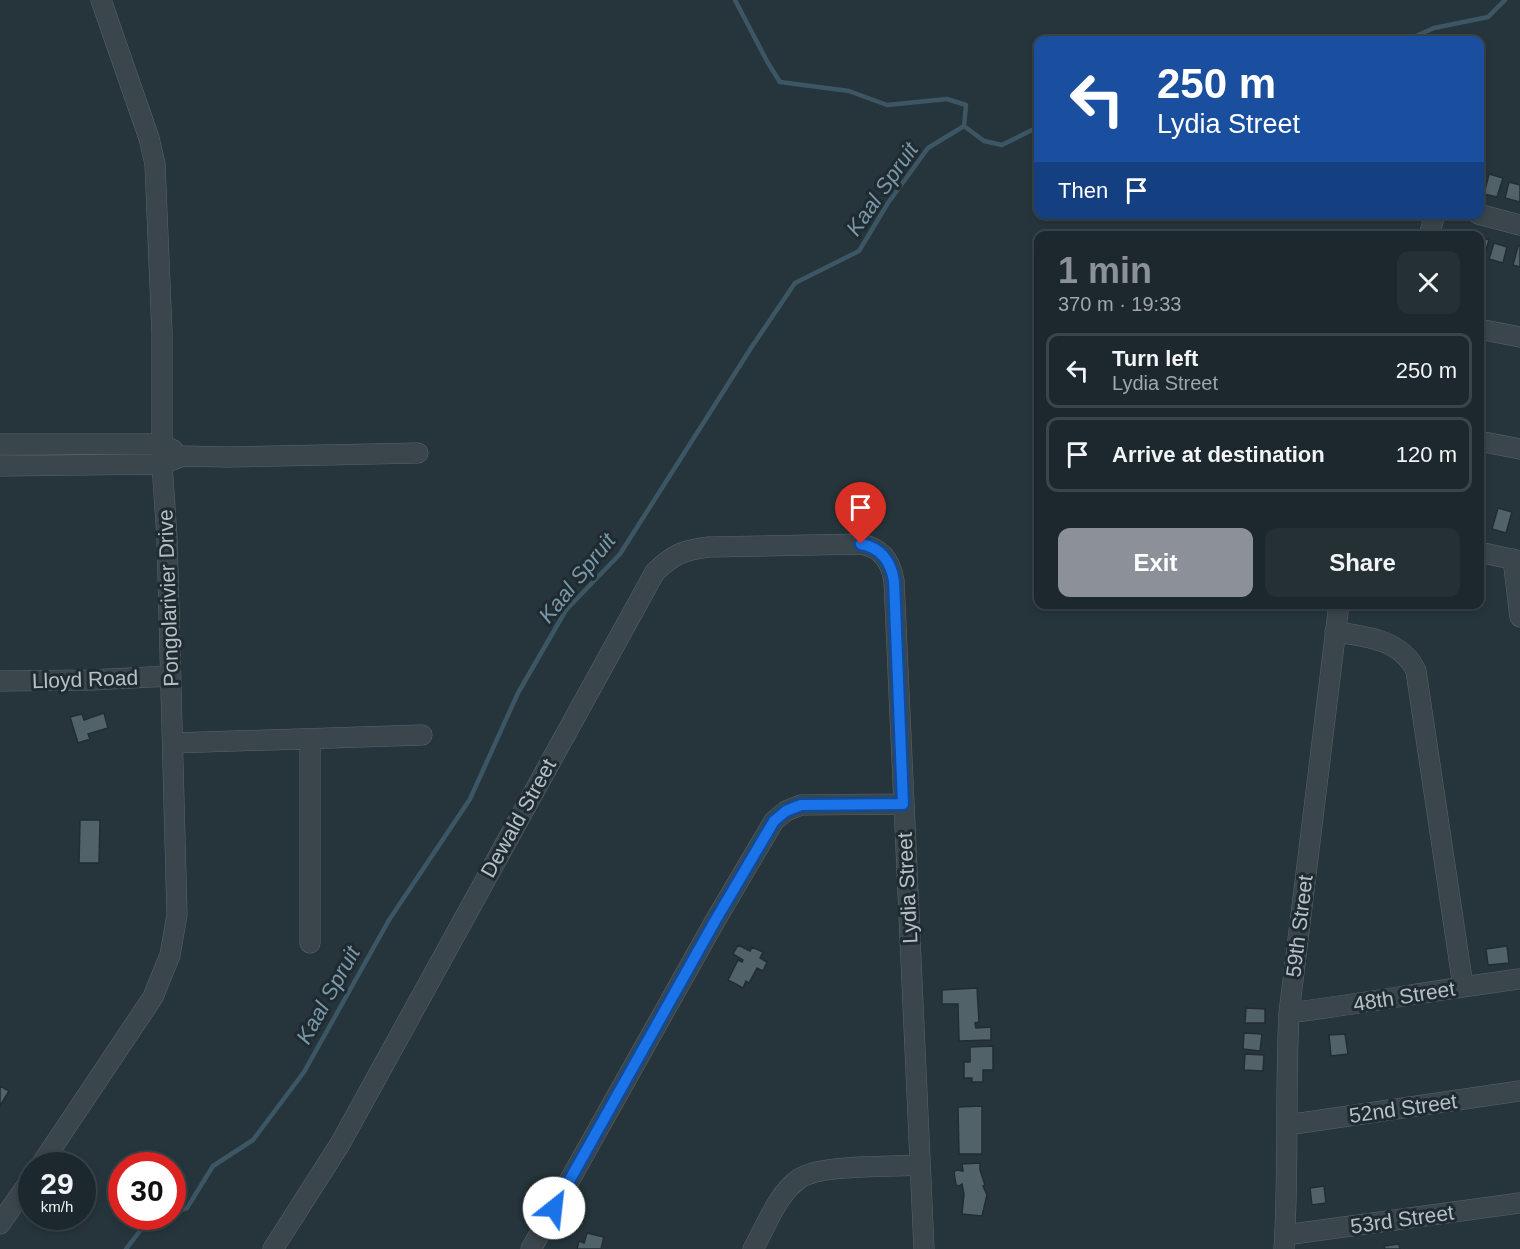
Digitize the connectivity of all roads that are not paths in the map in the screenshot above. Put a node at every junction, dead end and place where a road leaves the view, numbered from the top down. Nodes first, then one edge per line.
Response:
1 (101, 0) edge
2 (1484, 216) edge
3 (1520, 225) edge
4 (1484, 330) edge
5 (1520, 337) edge
6 (1484, 442) edge
7 (0, 444) edge
8 (161, 444) junction
9 (1520, 449) edge
10 (418, 453) dead end
11 (183, 456) junction
12 (162, 464) junction
13 (0, 466) edge
14 (861, 544) joint
15 (1484, 553) edge
16 (1516, 560) edge
17 (1338, 609) edge
18 (1520, 617) edge
19 (1335, 632) junction
20 (171, 676) junction
21 (0, 681) edge
22 (422, 735) dead end
23 (310, 739) junction
24 (174, 743) junction
25 (903, 804) junction
26 (310, 943) dead end
27 (1520, 979) edge
28 (1463, 986) junction
29 (1289, 1013) junction
30 (1520, 1092) edge
31 (1287, 1125) junction
32 (49, 1152) edge
33 (920, 1166) junction
34 (18, 1198) edge
35 (1520, 1203) edge
36 (0, 1224) edge
37 (1285, 1242) edge
38 (273, 1249) edge
39 (531, 1249) edge
40 (753, 1249) edge
41 (924, 1249) edge

1 - 8 street, Pongolarivier Drive
2 - 3 street
4 - 5 street
6 - 9 street
7 - 8 street
8 - 11 street
8 - 12 street, Pongolarivier Drive
10 - 11 street
11 - 12 street
12 - 13 street
12 - 20 street, Pongolarivier Drive
14 - 25 street, Lydia Street
14 - 38 street, Dewald Street
15 - 16 street
16 - 18 street
17 - 19 street, 59th Street
19 - 28 street
19 - 29 street, 59th Street
20 - 21 street, Lloyd Road
20 - 24 street, Pongolarivier Drive
22 - 23 street
23 - 24 street
23 - 26 street
24 - 32 street, Pongolarivier Drive
25 - 33 street, Lydia Street
25 - 39 street
27 - 28 street, 48th Street
28 - 29 street, 48th Street
29 - 31 street, 59th Street
30 - 31 street, 52nd Street
31 - 37 street, 59th Street
33 - 40 street
33 - 41 street, Lydia Street
34 - 36 street
35 - 37 street, 53rd Street

